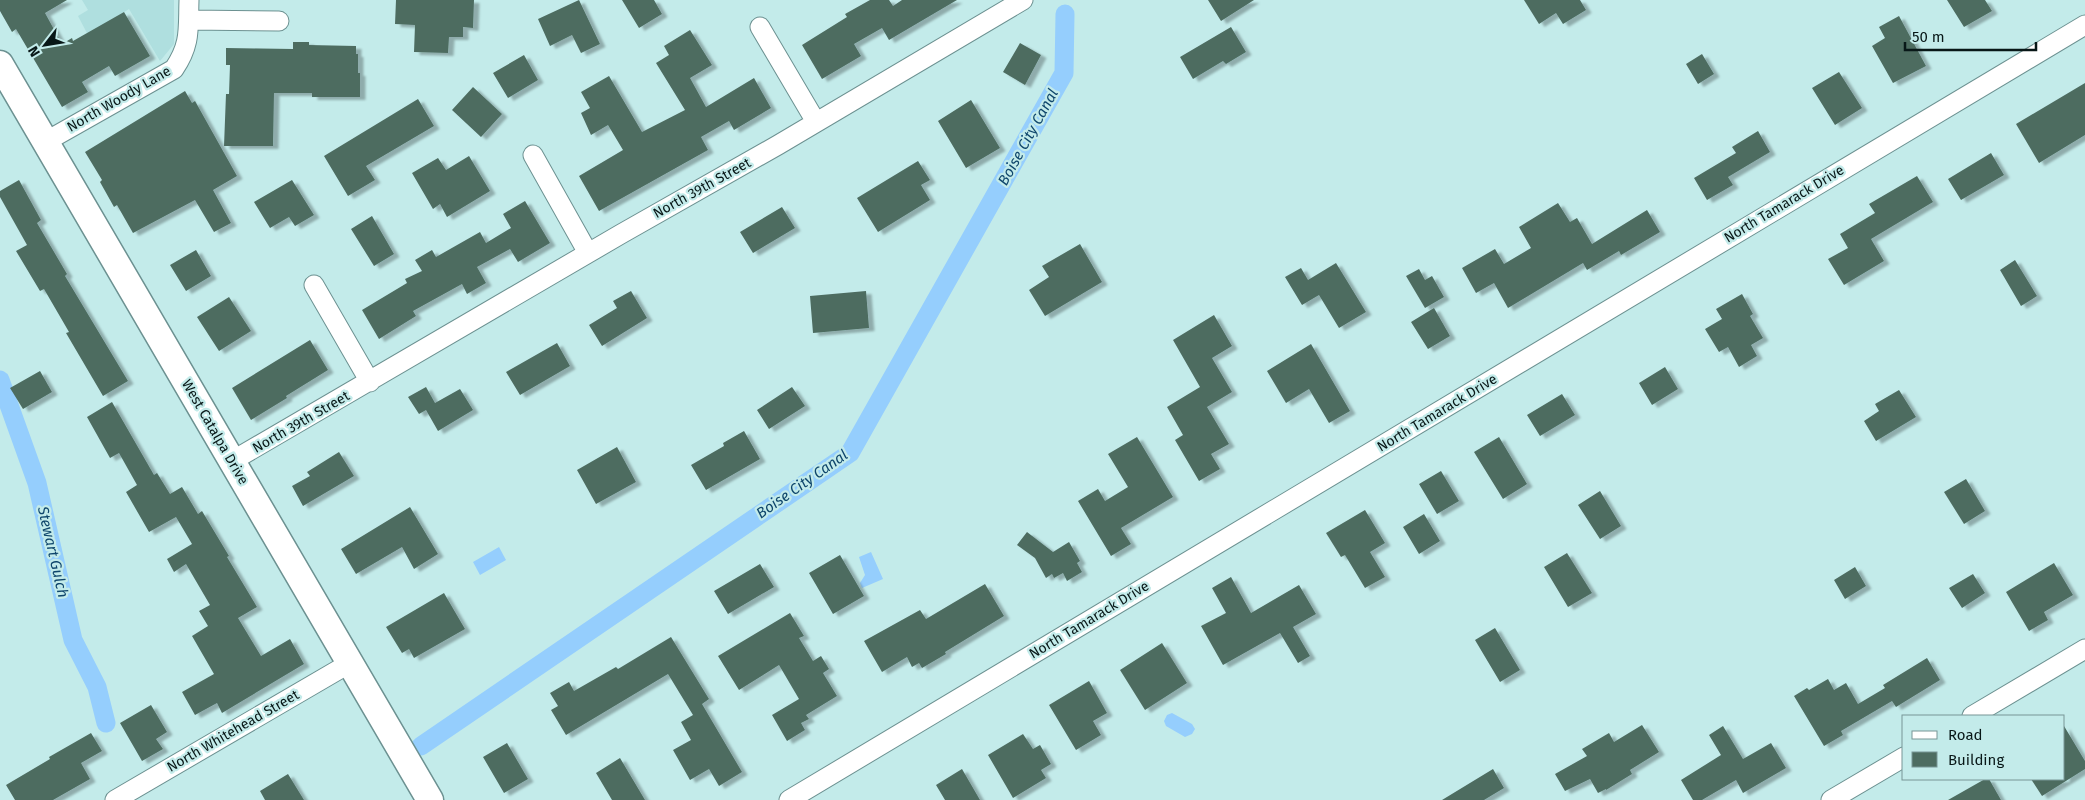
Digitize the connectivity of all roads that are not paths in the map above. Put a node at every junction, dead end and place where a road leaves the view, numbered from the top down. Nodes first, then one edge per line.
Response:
1 (189, 0) edge
2 (1013, 3) edge
3 (189, 20) junction
4 (279, 21) dead end
5 (2085, 25) edge
6 (760, 27) dead end
7 (0, 64) edge
8 (816, 122) junction
9 (46, 142) junction
10 (533, 155) dead end
11 (588, 253) junction
12 (314, 285) dead end
13 (370, 382) junction
14 (232, 461) junction
15 (2085, 649) edge
16 (350, 663) junction
17 (1974, 715) edge
18 (1902, 758) edge
19 (115, 800) edge
20 (430, 800) edge
21 (789, 800) edge
22 (1831, 800) edge

1 - 3 street, North Woody Lane
2 - 8 street, North 39th Street
3 - 4 street
3 - 9 street, North Woody Lane
5 - 21 street, North Tamarack Drive
6 - 8 street
7 - 9 street, West Catalpa Drive
8 - 11 street, North 39th Street
9 - 14 street, West Catalpa Drive
10 - 11 street
11 - 13 street, North 39th Street
12 - 13 street
13 - 14 street, North 39th Street
14 - 16 street, West Catalpa Drive
15 - 17 street
16 - 19 street, North Whitehead Street
16 - 20 street, West Catalpa Drive
18 - 22 street

